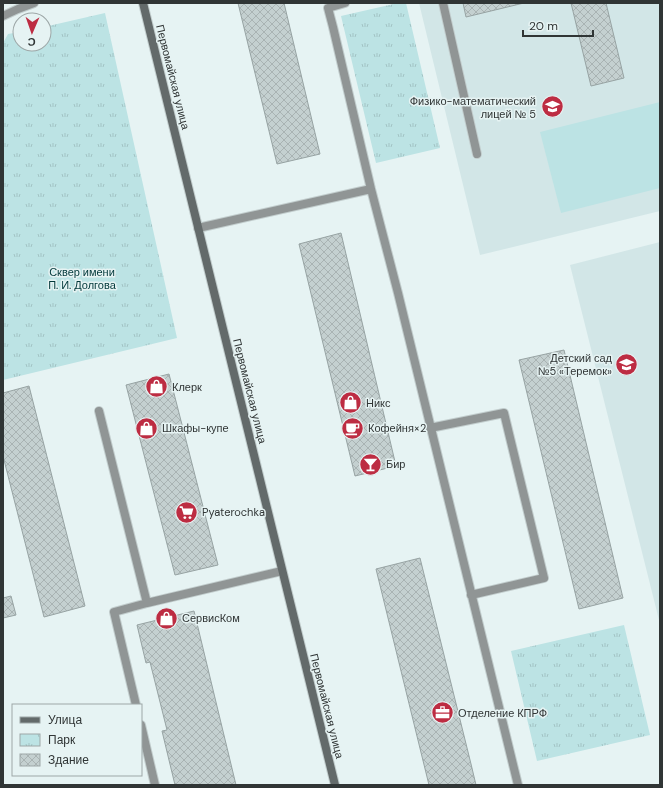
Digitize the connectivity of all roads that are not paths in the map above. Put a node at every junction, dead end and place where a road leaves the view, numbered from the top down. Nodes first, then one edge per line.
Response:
1 (34, 3) edge
2 (143, 3) edge
3 (345, 3) edge
4 (443, 3) edge
5 (3, 16) edge
6 (478, 154) dead end
7 (371, 189) junction
8 (198, 228) junction
9 (98, 411) dead end
10 (430, 428) junction
11 (282, 571) junction
12 (471, 595) junction
13 (147, 603) junction
14 (136, 704) edge
15 (142, 729) edge
16 (155, 785) edge
17 (334, 785) edge
18 (518, 785) edge

1 - 5 lane
2 - 8 main road, Первомайская улица
3 - 7 lane
4 - 6 lane
7 - 8 lane
7 - 10 lane
8 - 11 main road, Первомайская улица
9 - 13 lane
10 - 12 lane
10 - 12 lane
11 - 13 lane
11 - 17 main road, Первомайская улица
12 - 18 lane
13 - 14 lane
15 - 16 lane

